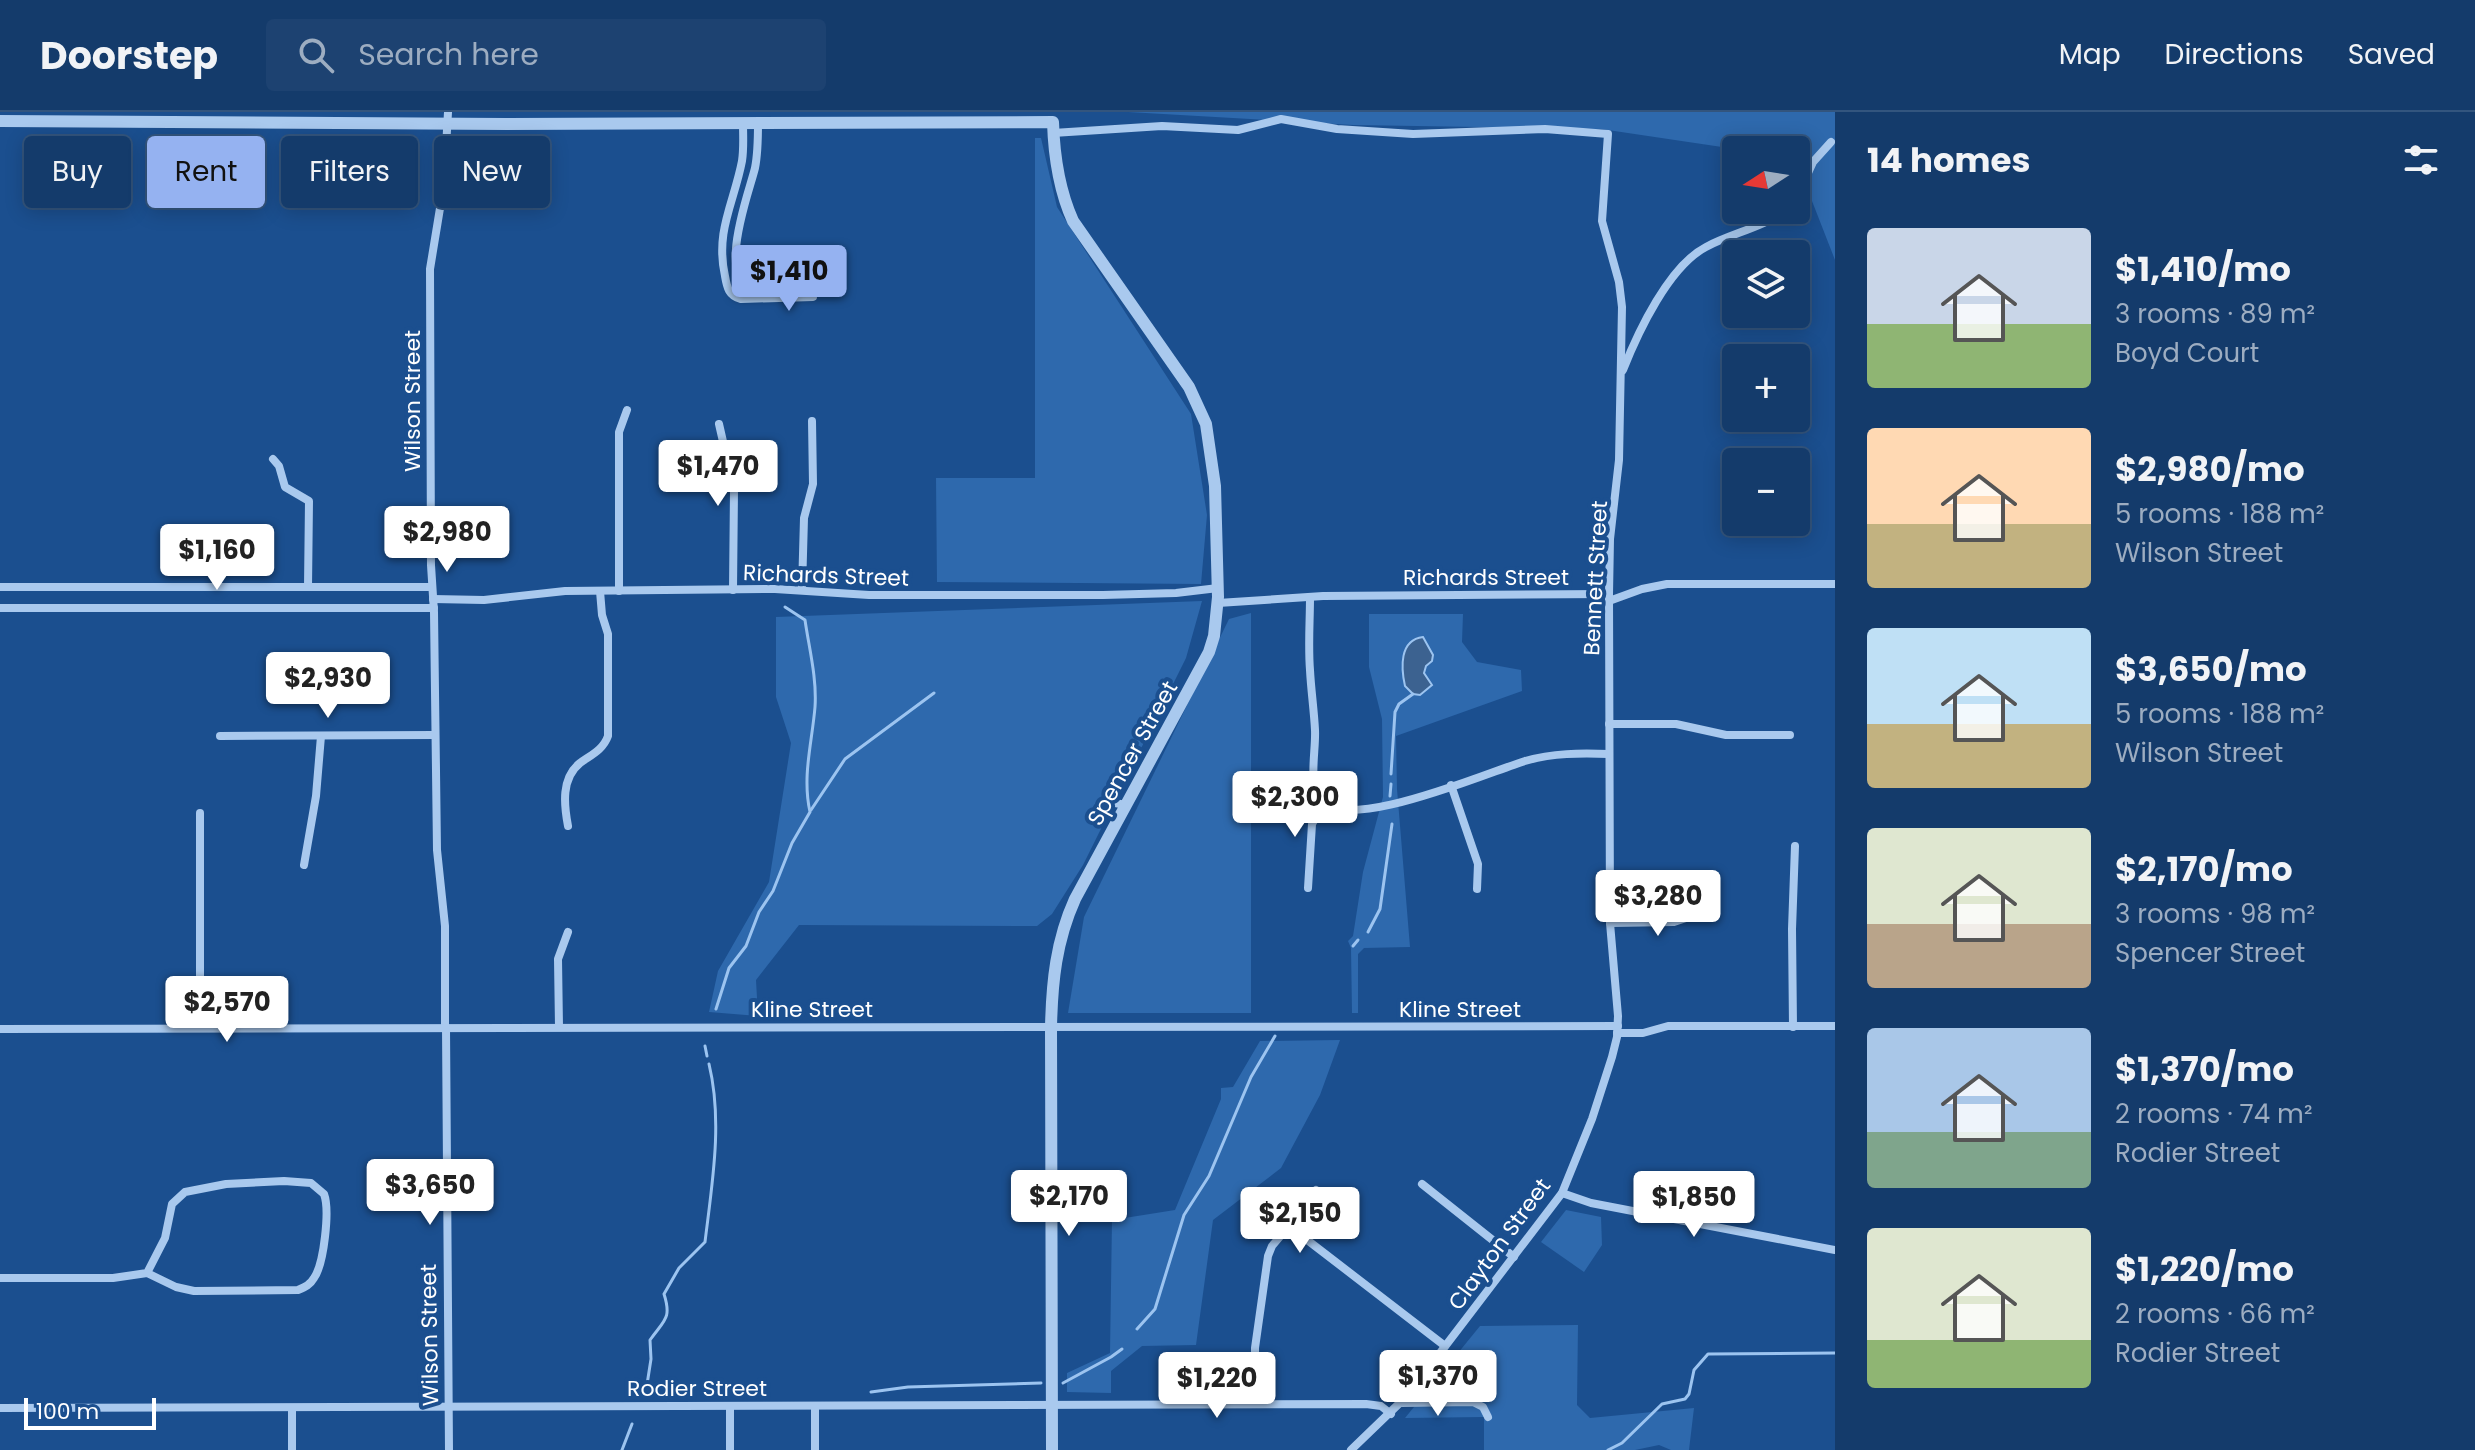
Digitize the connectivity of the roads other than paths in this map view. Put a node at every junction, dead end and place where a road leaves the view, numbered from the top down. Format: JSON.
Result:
{"nodes":[{"id":1,"x":447,"y":117,"type":"edge"},
{"id":2,"x":0,"y":121,"type":"edge"},
{"id":3,"x":1053,"y":122,"type":"edge"},
{"id":4,"x":743,"y":123,"type":"junction"},
{"id":5,"x":758,"y":123,"type":"junction"},
{"id":6,"x":1831,"y":142,"type":"dead end"},
{"id":7,"x":1810,"y":169,"type":"edge"},
{"id":8,"x":1761,"y":224,"type":"edge"},
{"id":9,"x":763,"y":297,"type":"junction"},
{"id":10,"x":813,"y":297,"type":"dead end"},
{"id":11,"x":1621,"y":374,"type":"junction"},
{"id":12,"x":627,"y":410,"type":"dead end"},
{"id":13,"x":812,"y":421,"type":"dead end"},
{"id":14,"x":719,"y":424,"type":"dead end"},
{"id":15,"x":273,"y":459,"type":"dead end"},
{"id":16,"x":1835,"y":584,"type":"edge"},
{"id":17,"x":0,"y":587,"type":"edge"},
{"id":18,"x":308,"y":587,"type":"junction"},
{"id":19,"x":432,"y":587,"type":"junction"},
{"id":20,"x":1218,"y":588,"type":"junction"},
{"id":21,"x":733,"y":590,"type":"junction"},
{"id":22,"x":802,"y":590,"type":"junction"},
{"id":23,"x":600,"y":591,"type":"junction"},
{"id":24,"x":619,"y":591,"type":"junction"},
{"id":25,"x":1310,"y":597,"type":"junction"},
{"id":26,"x":1609,"y":597,"type":"junction"},
{"id":27,"x":434,"y":603,"type":"junction"},
{"id":28,"x":1218,"y":603,"type":"junction"},
{"id":29,"x":0,"y":608,"type":"edge"},
{"id":30,"x":1609,"y":724,"type":"junction"},
{"id":31,"x":435,"y":735,"type":"junction"},
{"id":32,"x":1790,"y":735,"type":"dead end"},
{"id":33,"x":220,"y":736,"type":"dead end"},
{"id":34,"x":321,"y":736,"type":"junction"},
{"id":35,"x":1609,"y":754,"type":"junction"},
{"id":36,"x":1451,"y":785,"type":"junction"},
{"id":37,"x":1106,"y":801,"type":"dead end"},
{"id":38,"x":1324,"y":804,"type":"junction"},
{"id":39,"x":1125,"y":805,"type":"junction"},
{"id":40,"x":200,"y":813,"type":"dead end"},
{"id":41,"x":568,"y":826,"type":"dead end"},
{"id":42,"x":1795,"y":846,"type":"dead end"},
{"id":43,"x":304,"y":865,"type":"dead end"},
{"id":44,"x":1308,"y":888,"type":"dead end"},
{"id":45,"x":1477,"y":889,"type":"dead end"},
{"id":46,"x":1698,"y":914,"type":"dead end"},
{"id":47,"x":1610,"y":923,"type":"junction"},
{"id":48,"x":568,"y":932,"type":"dead end"},
{"id":49,"x":1835,"y":1026,"type":"edge"},
{"id":50,"x":445,"y":1027,"type":"junction"},
{"id":51,"x":559,"y":1027,"type":"junction"},
{"id":52,"x":1051,"y":1027,"type":"junction"},
{"id":53,"x":1793,"y":1027,"type":"junction"},
{"id":54,"x":2,"y":1028,"type":"edge"},
{"id":55,"x":200,"y":1028,"type":"junction"},
{"id":56,"x":1618,"y":1030,"type":"junction"},
{"id":57,"x":1422,"y":1184,"type":"dead end"},
{"id":58,"x":1316,"y":1190,"type":"dead end"},
{"id":59,"x":1562,"y":1193,"type":"junction"},
{"id":60,"x":1289,"y":1226,"type":"junction"},
{"id":61,"x":1835,"y":1250,"type":"edge"},
{"id":62,"x":1514,"y":1257,"type":"junction"},
{"id":63,"x":147,"y":1273,"type":"junction"},
{"id":64,"x":0,"y":1278,"type":"edge"},
{"id":65,"x":1445,"y":1346,"type":"junction"},
{"id":66,"x":1401,"y":1403,"type":"junction"},
{"id":67,"x":1255,"y":1404,"type":"junction"},
{"id":68,"x":1052,"y":1405,"type":"junction"},
{"id":69,"x":448,"y":1406,"type":"junction"},
{"id":70,"x":815,"y":1406,"type":"junction"},
{"id":71,"x":730,"y":1407,"type":"junction"},
{"id":72,"x":0,"y":1408,"type":"edge"},
{"id":73,"x":292,"y":1408,"type":"junction"},
{"id":74,"x":1391,"y":1414,"type":"junction"},
{"id":75,"x":1488,"y":1417,"type":"dead end"},
{"id":76,"x":292,"y":1450,"type":"edge"},
{"id":77,"x":449,"y":1450,"type":"edge"},
{"id":78,"x":730,"y":1450,"type":"edge"},
{"id":79,"x":815,"y":1450,"type":"edge"},
{"id":80,"x":1052,"y":1450,"type":"edge"},
{"id":81,"x":1351,"y":1450,"type":"edge"}],
"edges":[{"from":1,"to":2,"type":"street"},
{"from":1,"to":4,"type":"street"},
{"from":1,"to":19,"type":"street","name":"Wilson Street"},
{"from":3,"to":5,"type":"street"},
{"from":3,"to":11,"type":"street","name":"Bennett Street"},
{"from":3,"to":20,"type":"street","name":"Spencer Street"},
{"from":4,"to":5,"type":"street"},
{"from":4,"to":9,"type":"street"},
{"from":5,"to":9,"type":"street"},
{"from":6,"to":7,"type":"street"},
{"from":8,"to":11,"type":"street"},
{"from":9,"to":10,"type":"street"},
{"from":11,"to":26,"type":"street","name":"Bennett Street"},
{"from":12,"to":24,"type":"street"},
{"from":13,"to":22,"type":"street"},
{"from":14,"to":21,"type":"street"},
{"from":15,"to":18,"type":"street"},
{"from":16,"to":26,"type":"street","name":"Richards Street"},
{"from":17,"to":18,"type":"street"},
{"from":18,"to":19,"type":"street"},
{"from":19,"to":27,"type":"street","name":"Wilson Street"},
{"from":20,"to":22,"type":"street","name":"Richards Street"},
{"from":20,"to":28,"type":"street","name":"Spencer Street"},
{"from":21,"to":22,"type":"street","name":"Richards Street"},
{"from":21,"to":24,"type":"street","name":"Richards Street"},
{"from":23,"to":24,"type":"street","name":"Richards Street"},
{"from":23,"to":27,"type":"street","name":"Richards Street"},
{"from":23,"to":41,"type":"street"},
{"from":25,"to":26,"type":"street","name":"Richards Street"},
{"from":25,"to":28,"type":"street","name":"Richards Street"},
{"from":25,"to":38,"type":"street"},
{"from":26,"to":30,"type":"street","name":"Bennett Street"},
{"from":27,"to":29,"type":"street","name":"Richards Street"},
{"from":27,"to":31,"type":"street","name":"Wilson Street"},
{"from":28,"to":39,"type":"street","name":"Spencer Street"},
{"from":30,"to":32,"type":"street"},
{"from":30,"to":35,"type":"street","name":"Bennett Street"},
{"from":31,"to":34,"type":"street"},
{"from":31,"to":50,"type":"street","name":"Wilson Street"},
{"from":33,"to":34,"type":"street"},
{"from":34,"to":43,"type":"street"},
{"from":35,"to":36,"type":"street"},
{"from":35,"to":47,"type":"street","name":"Bennett Street"},
{"from":36,"to":38,"type":"street"},
{"from":36,"to":45,"type":"street"},
{"from":37,"to":39,"type":"street"},
{"from":38,"to":44,"type":"street"},
{"from":39,"to":52,"type":"street","name":"Spencer Street"},
{"from":40,"to":55,"type":"street"},
{"from":42,"to":53,"type":"street"},
{"from":46,"to":47,"type":"street"},
{"from":47,"to":56,"type":"street","name":"Bennett Street"},
{"from":48,"to":51,"type":"street"},
{"from":49,"to":53,"type":"street","name":"Kline Street"},
{"from":50,"to":51,"type":"street","name":"Kline Street"},
{"from":50,"to":55,"type":"street","name":"Kline Street"},
{"from":50,"to":69,"type":"street","name":"Wilson Street"},
{"from":51,"to":52,"type":"street","name":"Kline Street"},
{"from":52,"to":56,"type":"street","name":"Kline Street"},
{"from":52,"to":68,"type":"street","name":"Spencer Street"},
{"from":53,"to":56,"type":"street","name":"Kline Street"},
{"from":54,"to":55,"type":"street","name":"Kline Street"},
{"from":56,"to":59,"type":"street","name":"Clayton Street"},
{"from":57,"to":62,"type":"street"},
{"from":58,"to":60,"type":"street"},
{"from":59,"to":61,"type":"street"},
{"from":59,"to":62,"type":"street","name":"Clayton Street"},
{"from":60,"to":65,"type":"street"},
{"from":60,"to":67,"type":"street"},
{"from":62,"to":65,"type":"street","name":"Clayton Street"},
{"from":63,"to":63,"type":"street"},
{"from":63,"to":64,"type":"street"},
{"from":65,"to":66,"type":"street","name":"Clayton Street"},
{"from":66,"to":74,"type":"street","name":"Clayton Street"},
{"from":66,"to":75,"type":"street"},
{"from":67,"to":68,"type":"street","name":"Rodier Street"},
{"from":67,"to":74,"type":"street","name":"Rodier Street"},
{"from":68,"to":70,"type":"street","name":"Rodier Street"},
{"from":68,"to":80,"type":"street","name":"Spencer Street"},
{"from":69,"to":71,"type":"street","name":"Rodier Street"},
{"from":69,"to":73,"type":"street","name":"Rodier Street"},
{"from":69,"to":77,"type":"street","name":"Wilson Street"},
{"from":70,"to":71,"type":"street","name":"Rodier Street"},
{"from":70,"to":79,"type":"street"},
{"from":71,"to":78,"type":"street"},
{"from":72,"to":73,"type":"street","name":"Rodier Street"},
{"from":73,"to":76,"type":"street"},
{"from":74,"to":81,"type":"street","name":"Clayton Street"}]}
